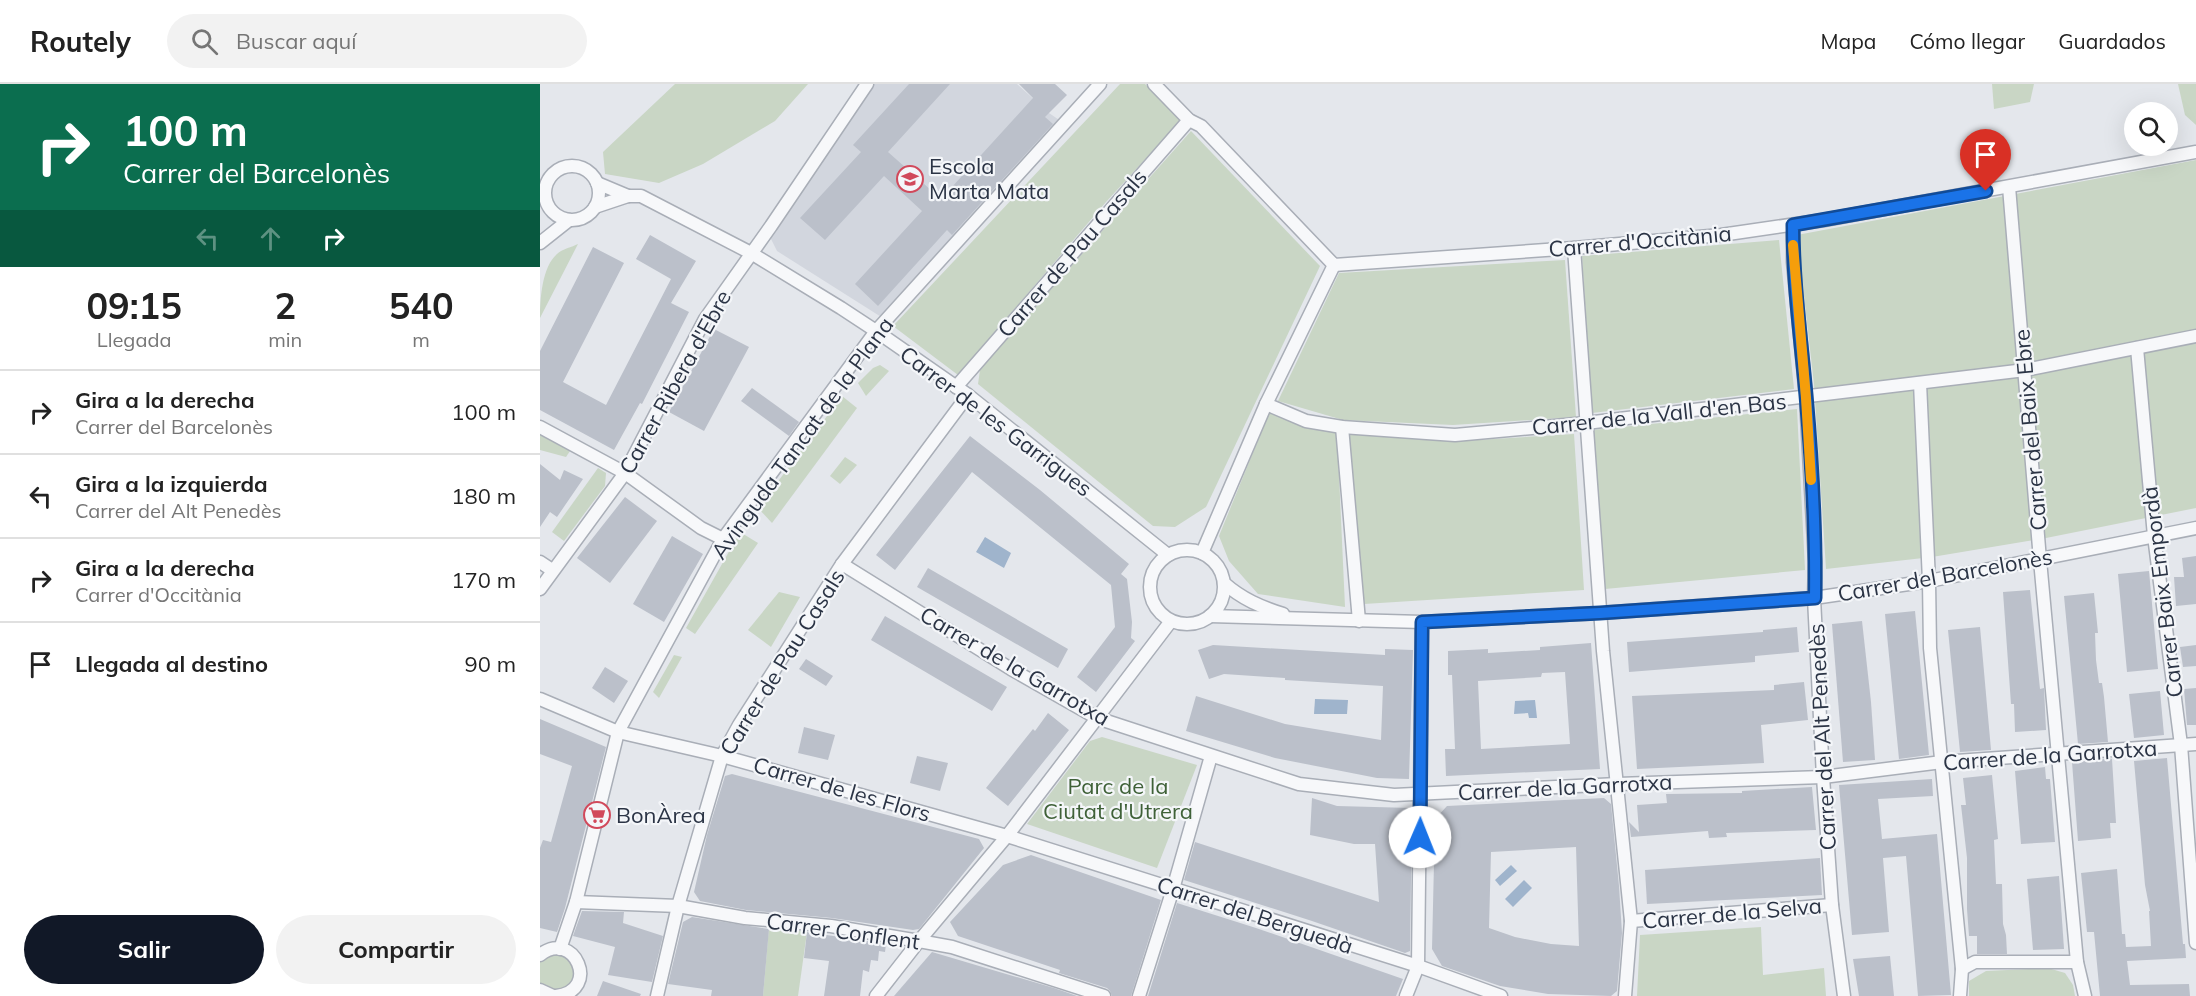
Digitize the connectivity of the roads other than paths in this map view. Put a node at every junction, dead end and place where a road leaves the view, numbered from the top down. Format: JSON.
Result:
{"nodes":[{"id":1,"x":867,"y":84,"type":"edge"},
{"id":2,"x":1100,"y":84,"type":"edge"},
{"id":3,"x":1154,"y":84,"type":"edge"},
{"id":4,"x":1189,"y":120,"type":"junction"},
{"id":5,"x":2196,"y":152,"type":"edge"},
{"id":6,"x":545,"y":175,"type":"edge"},
{"id":7,"x":597,"y":183,"type":"junction"},
{"id":8,"x":2009,"y":187,"type":"junction"},
{"id":9,"x":628,"y":196,"type":"junction"},
{"id":10,"x":545,"y":198,"type":"junction"},
{"id":11,"x":595,"y":207,"type":"junction"},
{"id":12,"x":540,"y":215,"type":"edge"},
{"id":13,"x":569,"y":220,"type":"junction"},
{"id":14,"x":1793,"y":225,"type":"junction"},
{"id":15,"x":540,"y":243,"type":"edge"},
{"id":16,"x":1574,"y":248,"type":"junction"},
{"id":17,"x":751,"y":253,"type":"junction"},
{"id":18,"x":1334,"y":265,"type":"junction"},
{"id":19,"x":876,"y":332,"type":"junction"},
{"id":20,"x":2196,"y":336,"type":"edge"},
{"id":21,"x":2137,"y":348,"type":"junction"},
{"id":22,"x":2025,"y":370,"type":"junction"},
{"id":23,"x":1920,"y":383,"type":"junction"},
{"id":24,"x":956,"y":387,"type":"junction"},
{"id":25,"x":968,"y":395,"type":"junction"},
{"id":26,"x":1806,"y":398,"type":"junction"},
{"id":27,"x":1266,"y":404,"type":"junction"},
{"id":28,"x":1586,"y":423,"type":"junction"},
{"id":29,"x":540,"y":427,"type":"edge"},
{"id":30,"x":1342,"y":427,"type":"junction"},
{"id":31,"x":625,"y":473,"type":"junction"},
{"id":32,"x":2196,"y":528,"type":"edge"},
{"id":33,"x":2154,"y":536,"type":"junction"},
{"id":34,"x":723,"y":539,"type":"junction"},
{"id":35,"x":1202,"y":553,"type":"junction"},
{"id":36,"x":1168,"y":555,"type":"junction"},
{"id":37,"x":2040,"y":560,"type":"junction"},
{"id":38,"x":540,"y":562,"type":"edge"},
{"id":39,"x":842,"y":564,"type":"junction"},
{"id":40,"x":552,"y":570,"type":"junction"},
{"id":41,"x":1929,"y":581,"type":"junction"},
{"id":42,"x":1224,"y":583,"type":"junction"},
{"id":43,"x":540,"y":589,"type":"edge"},
{"id":44,"x":1815,"y":598,"type":"junction"},
{"id":45,"x":1600,"y":613,"type":"junction"},
{"id":46,"x":1210,"y":616,"type":"junction"},
{"id":47,"x":1296,"y":619,"type":"junction"},
{"id":48,"x":1171,"y":621,"type":"junction"},
{"id":49,"x":1359,"y":621,"type":"junction"},
{"id":50,"x":1422,"y":622,"type":"junction"},
{"id":51,"x":540,"y":699,"type":"edge"},
{"id":52,"x":1097,"y":718,"type":"junction"},
{"id":53,"x":618,"y":732,"type":"junction"},
{"id":54,"x":2196,"y":744,"type":"edge"},
{"id":55,"x":2181,"y":745,"type":"junction"},
{"id":56,"x":2059,"y":753,"type":"junction"},
{"id":57,"x":722,"y":756,"type":"junction"},
{"id":58,"x":1211,"y":756,"type":"junction"},
{"id":59,"x":1942,"y":762,"type":"junction"},
{"id":60,"x":1823,"y":777,"type":"junction"},
{"id":61,"x":1618,"y":784,"type":"junction"},
{"id":62,"x":1421,"y":795,"type":"junction"},
{"id":63,"x":1007,"y":836,"type":"junction"},
{"id":64,"x":1173,"y":889,"type":"junction"},
{"id":65,"x":576,"y":902,"type":"junction"},
{"id":66,"x":1832,"y":905,"type":"junction"},
{"id":67,"x":678,"y":906,"type":"junction"},
{"id":68,"x":1631,"y":921,"type":"junction"},
{"id":69,"x":919,"y":941,"type":"junction"},
{"id":70,"x":2196,"y":943,"type":"edge"},
{"id":71,"x":560,"y":949,"type":"junction"},
{"id":72,"x":540,"y":955,"type":"edge"},
{"id":73,"x":2077,"y":962,"type":"junction"},
{"id":74,"x":1418,"y":966,"type":"junction"},
{"id":75,"x":1962,"y":969,"type":"junction"},
{"id":76,"x":576,"y":993,"type":"edge"},
{"id":77,"x":547,"y":994,"type":"edge"},
{"id":78,"x":657,"y":996,"type":"edge"},
{"id":79,"x":876,"y":996,"type":"edge"},
{"id":80,"x":1104,"y":996,"type":"edge"},
{"id":81,"x":1139,"y":996,"type":"edge"},
{"id":82,"x":1406,"y":996,"type":"edge"},
{"id":83,"x":1501,"y":996,"type":"edge"},
{"id":84,"x":1625,"y":996,"type":"edge"},
{"id":85,"x":1844,"y":996,"type":"edge"},
{"id":86,"x":1960,"y":996,"type":"edge"},
{"id":87,"x":2085,"y":996,"type":"edge"}],
"edges":[{"from":1,"to":17,"type":"street","name":"Carrer Ribera d'Ebre"},
{"from":2,"to":19,"type":"street","name":"Avinguda Tancat de la Plana"},
{"from":3,"to":4,"type":"street"},
{"from":4,"to":18,"type":"street"},
{"from":4,"to":24,"type":"street","name":"Carrer de Pau Casals"},
{"from":5,"to":8,"type":"street","name":"Carrer d'Occitània"},
{"from":6,"to":7,"type":"street"},
{"from":6,"to":10,"type":"street"},
{"from":7,"to":9,"type":"street","name":"Carrer de les Garrigues"},
{"from":7,"to":11,"type":"street"},
{"from":8,"to":14,"type":"street","name":"Carrer d'Occitània"},
{"from":8,"to":22,"type":"street","name":"Carrer del Baix Ebre"},
{"from":9,"to":11,"type":"street"},
{"from":9,"to":17,"type":"street","name":"Carrer de les Garrigues"},
{"from":10,"to":12,"type":"street"},
{"from":10,"to":13,"type":"street"},
{"from":11,"to":13,"type":"street"},
{"from":13,"to":15,"type":"street"},
{"from":14,"to":16,"type":"street","name":"Carrer d'Occitània"},
{"from":14,"to":26,"type":"street","name":"Carrer del Alt Penedès"},
{"from":16,"to":18,"type":"street","name":"Carrer d'Occitània"},
{"from":16,"to":28,"type":"street"},
{"from":17,"to":19,"type":"street","name":"Carrer de les Garrigues"},
{"from":17,"to":31,"type":"street","name":"Carrer Ribera d'Ebre"},
{"from":18,"to":27,"type":"street"},
{"from":19,"to":24,"type":"street","name":"Carrer de les Garrigues"},
{"from":19,"to":34,"type":"street","name":"Avinguda Tancat de la Plana"},
{"from":20,"to":21,"type":"street","name":"Carrer de la Vall d'en Bas"},
{"from":21,"to":22,"type":"street","name":"Carrer de la Vall d'en Bas"},
{"from":21,"to":33,"type":"street","name":"Carrer Baix Empordà"},
{"from":22,"to":23,"type":"street","name":"Carrer de la Vall d'en Bas"},
{"from":22,"to":37,"type":"street","name":"Carrer del Baix Ebre"},
{"from":23,"to":26,"type":"street","name":"Carrer de la Vall d'en Bas"},
{"from":23,"to":41,"type":"street"},
{"from":24,"to":25,"type":"street","name":"Carrer de les Garrigues"},
{"from":25,"to":36,"type":"street","name":"Carrer de les Garrigues"},
{"from":25,"to":39,"type":"street","name":"Carrer de Pau Casals"},
{"from":26,"to":28,"type":"street","name":"Carrer de la Vall d'en Bas"},
{"from":26,"to":44,"type":"street","name":"Carrer del Alt Penedès"},
{"from":27,"to":30,"type":"street","name":"Carrer de la Vall d'en Bas"},
{"from":27,"to":35,"type":"street"},
{"from":28,"to":30,"type":"street","name":"Carrer de la Vall d'en Bas"},
{"from":28,"to":45,"type":"street"},
{"from":29,"to":31,"type":"street"},
{"from":30,"to":49,"type":"street"},
{"from":31,"to":34,"type":"street"},
{"from":31,"to":40,"type":"street","name":"Carrer Ribera d'Ebre"},
{"from":32,"to":33,"type":"street","name":"Carrer del Barcelonès"},
{"from":33,"to":37,"type":"street","name":"Carrer del Barcelonès"},
{"from":33,"to":55,"type":"street","name":"Carrer Baix Empordà"},
{"from":34,"to":53,"type":"street","name":"Avinguda Tancat de la Plana"},
{"from":35,"to":36,"type":"street"},
{"from":35,"to":42,"type":"street"},
{"from":36,"to":48,"type":"street"},
{"from":37,"to":41,"type":"street","name":"Carrer del Barcelonès"},
{"from":37,"to":56,"type":"street","name":"Carrer del Baix Ebre"},
{"from":38,"to":40,"type":"street"},
{"from":39,"to":52,"type":"street","name":"Carrer de la Garrotxa"},
{"from":39,"to":57,"type":"street","name":"Carrer de Pau Casals"},
{"from":40,"to":43,"type":"street","name":"Carrer Ribera d'Ebre"},
{"from":41,"to":44,"type":"street","name":"Carrer del Barcelonès"},
{"from":41,"to":59,"type":"street"},
{"from":42,"to":46,"type":"street"},
{"from":42,"to":47,"type":"street","name":"Carrer del Barcelonès"},
{"from":44,"to":45,"type":"street","name":"Carrer del Barcelonès"},
{"from":44,"to":60,"type":"street","name":"Carrer del Alt Penedès"},
{"from":45,"to":50,"type":"street","name":"Carrer del Barcelonès"},
{"from":45,"to":61,"type":"street"},
{"from":46,"to":47,"type":"street","name":"Carrer del Barcelonès"},
{"from":46,"to":48,"type":"street"},
{"from":47,"to":49,"type":"street","name":"Carrer del Barcelonès"},
{"from":48,"to":52,"type":"street"},
{"from":49,"to":50,"type":"street","name":"Carrer del Barcelonès"},
{"from":50,"to":62,"type":"street"},
{"from":51,"to":53,"type":"street","name":"Carrer de les Flors"},
{"from":52,"to":58,"type":"street","name":"Carrer de la Garrotxa"},
{"from":52,"to":63,"type":"street"},
{"from":53,"to":57,"type":"street","name":"Carrer de les Flors"},
{"from":53,"to":65,"type":"street","name":"Avinguda Tancat de la Plana"},
{"from":54,"to":55,"type":"street","name":"Carrer de la Garrotxa"},
{"from":55,"to":56,"type":"street","name":"Carrer de la Garrotxa"},
{"from":55,"to":70,"type":"street","name":"Carrer Baix Empordà"},
{"from":56,"to":59,"type":"street","name":"Carrer de la Garrotxa"},
{"from":56,"to":73,"type":"street","name":"Carrer del Baix Ebre"},
{"from":57,"to":63,"type":"street","name":"Carrer de les Flors"},
{"from":57,"to":67,"type":"street","name":"Carrer de Pau Casals"},
{"from":58,"to":62,"type":"street","name":"Carrer de la Garrotxa"},
{"from":58,"to":64,"type":"street"},
{"from":59,"to":60,"type":"street","name":"Carrer de la Garrotxa"},
{"from":59,"to":75,"type":"street"},
{"from":60,"to":61,"type":"street","name":"Carrer de la Garrotxa"},
{"from":60,"to":66,"type":"street","name":"Carrer del Alt Penedès"},
{"from":61,"to":62,"type":"street","name":"Carrer de la Garrotxa"},
{"from":61,"to":68,"type":"street"},
{"from":62,"to":74,"type":"street"},
{"from":63,"to":64,"type":"street","name":"Carrer del Berguedà"},
{"from":63,"to":69,"type":"street"},
{"from":64,"to":74,"type":"street","name":"Carrer del Berguedà"},
{"from":64,"to":81,"type":"street"},
{"from":65,"to":67,"type":"street","name":"Carrer Conflent"},
{"from":65,"to":71,"type":"street","name":"Avinguda Tancat de la Plana"},
{"from":66,"to":68,"type":"street","name":"Carrer de la Selva"},
{"from":66,"to":85,"type":"street","name":"Carrer del Alt Penedès"},
{"from":67,"to":69,"type":"street","name":"Carrer Conflent"},
{"from":67,"to":78,"type":"street","name":"Carrer de Pau Casals"},
{"from":68,"to":84,"type":"street"},
{"from":69,"to":79,"type":"street"},
{"from":69,"to":80,"type":"street","name":"Carrer Conflent"},
{"from":71,"to":72,"type":"street"},
{"from":71,"to":76,"type":"street"},
{"from":73,"to":75,"type":"street"},
{"from":73,"to":87,"type":"street","name":"Carrer del Baix Ebre"},
{"from":74,"to":82,"type":"street"},
{"from":74,"to":83,"type":"street","name":"Carrer del Berguedà"},
{"from":75,"to":86,"type":"street"},
{"from":76,"to":77,"type":"street"}]}
